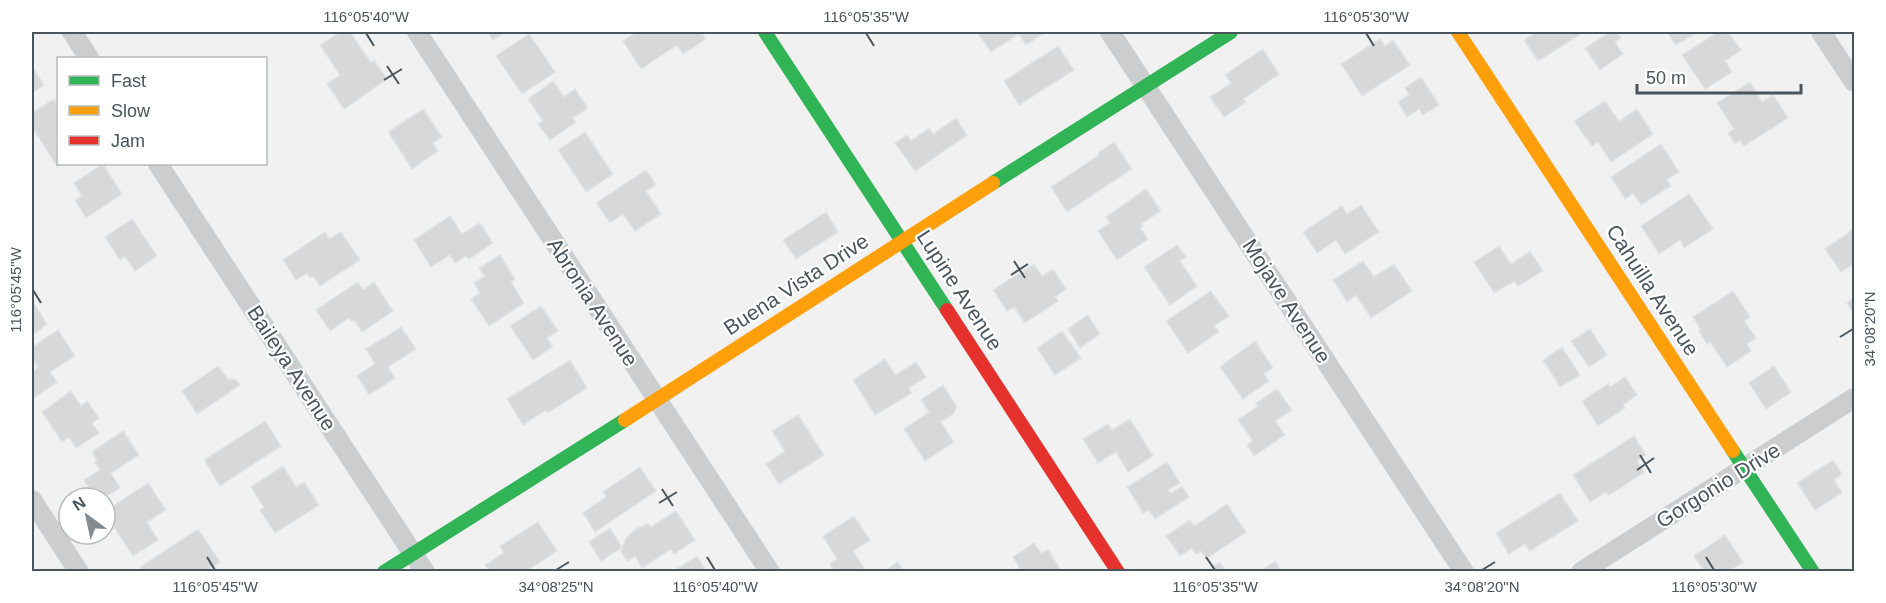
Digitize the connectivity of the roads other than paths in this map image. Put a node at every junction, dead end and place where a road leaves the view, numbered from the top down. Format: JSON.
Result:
{"nodes":[{"id":1,"x":72,"y":32,"type":"edge"},
{"id":2,"x":417,"y":32,"type":"edge"},
{"id":3,"x":765,"y":32,"type":"edge"},
{"id":4,"x":1110,"y":32,"type":"edge"},
{"id":5,"x":1231,"y":32,"type":"edge"},
{"id":6,"x":1458,"y":32,"type":"edge"},
{"id":7,"x":1821,"y":32,"type":"edge"},
{"id":8,"x":88,"y":57,"type":"edge"},
{"id":9,"x":1854,"y":82,"type":"edge"},
{"id":10,"x":1147,"y":87,"type":"junction"},
{"id":11,"x":159,"y":165,"type":"edge"},
{"id":12,"x":902,"y":240,"type":"junction"},
{"id":13,"x":1854,"y":398,"type":"edge"},
{"id":14,"x":657,"y":400,"type":"junction"},
{"id":15,"x":1745,"y":468,"type":"junction"},
{"id":16,"x":32,"y":500,"type":"edge"},
{"id":17,"x":413,"y":553,"type":"junction"},
{"id":18,"x":79,"y":572,"type":"edge"},
{"id":19,"x":384,"y":572,"type":"edge"},
{"id":20,"x":425,"y":572,"type":"edge"},
{"id":21,"x":770,"y":572,"type":"edge"},
{"id":22,"x":1118,"y":572,"type":"edge"},
{"id":23,"x":1464,"y":572,"type":"edge"},
{"id":24,"x":1581,"y":572,"type":"edge"},
{"id":25,"x":1813,"y":572,"type":"edge"}],
"edges":[{"from":1,"to":8,"type":"street"},
{"from":2,"to":14,"type":"street","name":"Abronia Avenue"},
{"from":3,"to":12,"type":"street","name":"Lupine Avenue"},
{"from":4,"to":10,"type":"street","name":"Mojave Avenue"},
{"from":5,"to":10,"type":"street","name":"Buena Vista Drive"},
{"from":6,"to":15,"type":"street","name":"Cahuilla Avenue"},
{"from":7,"to":9,"type":"street"},
{"from":10,"to":12,"type":"street","name":"Buena Vista Drive"},
{"from":10,"to":23,"type":"street","name":"Mojave Avenue"},
{"from":11,"to":17,"type":"street","name":"Baileya Avenue"},
{"from":12,"to":14,"type":"street","name":"Buena Vista Drive"},
{"from":12,"to":22,"type":"street","name":"Lupine Avenue"},
{"from":13,"to":15,"type":"street","name":"Gorgonio Drive"},
{"from":14,"to":17,"type":"street","name":"Buena Vista Drive"},
{"from":14,"to":21,"type":"street","name":"Abronia Avenue"},
{"from":15,"to":24,"type":"street","name":"Gorgonio Drive"},
{"from":15,"to":25,"type":"street","name":"Cahuilla Avenue"},
{"from":16,"to":18,"type":"street"},
{"from":17,"to":19,"type":"street","name":"Buena Vista Drive"},
{"from":17,"to":20,"type":"street","name":"Baileya Avenue"}]}
